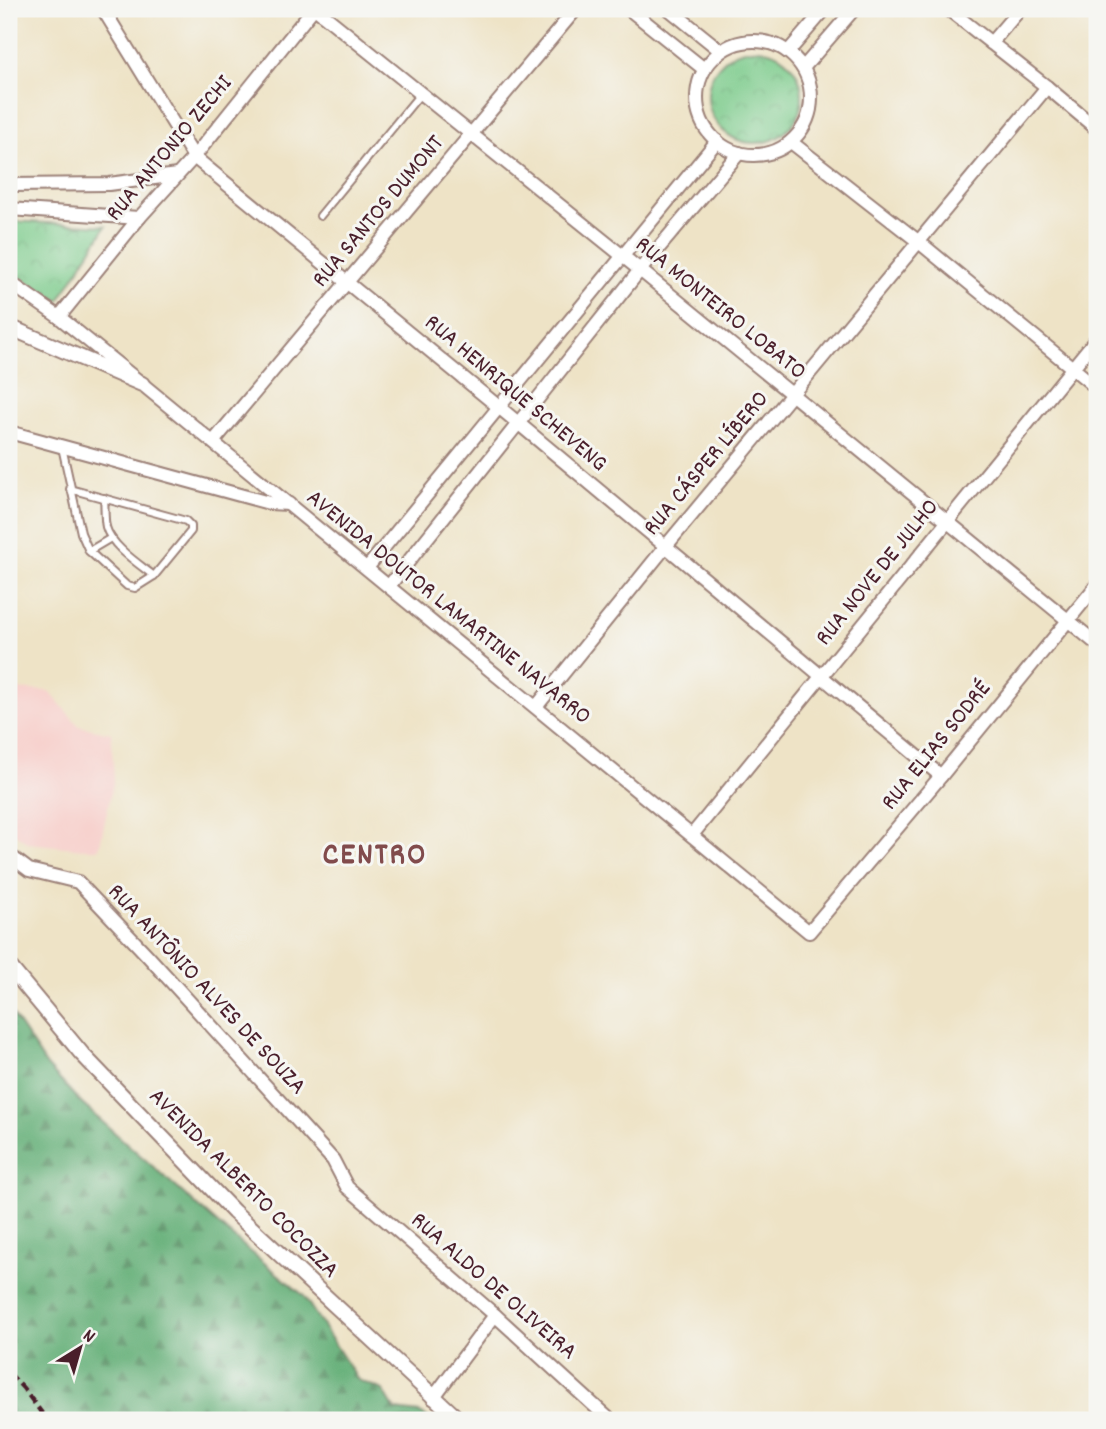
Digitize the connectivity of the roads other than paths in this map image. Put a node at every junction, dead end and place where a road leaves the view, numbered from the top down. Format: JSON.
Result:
{"nodes":[{"id":1,"x":103,"y":9,"type":"edge"},
{"id":2,"x":314,"y":9,"type":"edge"},
{"id":3,"x":576,"y":9,"type":"edge"},
{"id":4,"x":629,"y":9,"type":"edge"},
{"id":5,"x":669,"y":9,"type":"edge"},
{"id":6,"x":825,"y":9,"type":"edge"},
{"id":7,"x":854,"y":9,"type":"edge"},
{"id":8,"x":948,"y":9,"type":"edge"},
{"id":9,"x":1020,"y":9,"type":"edge"},
{"id":10,"x":991,"y":43,"type":"junction"},
{"id":11,"x":721,"y":51,"type":"junction"},
{"id":12,"x":788,"y":52,"type":"junction"},
{"id":13,"x":803,"y":68,"type":"junction"},
{"id":14,"x":704,"y":69,"type":"junction"},
{"id":15,"x":1047,"y":87,"type":"junction"},
{"id":16,"x":421,"y":93,"type":"junction"},
{"id":17,"x":1097,"y":129,"type":"edge"},
{"id":18,"x":472,"y":134,"type":"junction"},
{"id":19,"x":717,"y":141,"type":"junction"},
{"id":20,"x":791,"y":142,"type":"junction"},
{"id":21,"x":738,"y":153,"type":"junction"},
{"id":22,"x":194,"y":157,"type":"junction"},
{"id":23,"x":177,"y":175,"type":"junction"},
{"id":24,"x":9,"y":185,"type":"edge"},
{"id":25,"x":9,"y":209,"type":"edge"},
{"id":26,"x":320,"y":216,"type":"dead end"},
{"id":27,"x":139,"y":218,"type":"junction"},
{"id":28,"x":919,"y":242,"type":"junction"},
{"id":29,"x":623,"y":257,"type":"junction"},
{"id":30,"x":640,"y":270,"type":"junction"},
{"id":31,"x":9,"y":282,"type":"edge"},
{"id":32,"x":347,"y":283,"type":"junction"},
{"id":33,"x":59,"y":317,"type":"junction"},
{"id":34,"x":9,"y":327,"type":"edge"},
{"id":35,"x":1097,"y":338,"type":"edge"},
{"id":36,"x":1072,"y":368,"type":"junction"},
{"id":37,"x":142,"y":384,"type":"junction"},
{"id":38,"x":1097,"y":387,"type":"edge"},
{"id":39,"x":792,"y":395,"type":"junction"},
{"id":40,"x":499,"y":408,"type":"junction"},
{"id":41,"x":518,"y":423,"type":"junction"},
{"id":42,"x":9,"y":432,"type":"edge"},
{"id":43,"x":213,"y":442,"type":"junction"},
{"id":44,"x":62,"y":447,"type":"junction"},
{"id":45,"x":70,"y":489,"type":"junction"},
{"id":46,"x":104,"y":498,"type":"junction"},
{"id":47,"x":289,"y":504,"type":"junction"},
{"id":48,"x":948,"y":521,"type":"junction"},
{"id":49,"x":111,"y":538,"type":"junction"},
{"id":50,"x":666,"y":547,"type":"junction"},
{"id":51,"x":89,"y":551,"type":"junction"},
{"id":52,"x":367,"y":568,"type":"junction"},
{"id":53,"x":154,"y":576,"type":"junction"},
{"id":54,"x":1097,"y":585,"type":"edge"},
{"id":55,"x":389,"y":586,"type":"junction"},
{"id":56,"x":1068,"y":620,"type":"junction"},
{"id":57,"x":1097,"y":644,"type":"edge"},
{"id":58,"x":821,"y":676,"type":"junction"},
{"id":59,"x":536,"y":707,"type":"junction"},
{"id":60,"x":940,"y":776,"type":"junction"},
{"id":61,"x":692,"y":835,"type":"junction"},
{"id":62,"x":9,"y":855,"type":"edge"},
{"id":63,"x":809,"y":932,"type":"joint"},
{"id":64,"x":9,"y":966,"type":"edge"},
{"id":65,"x":347,"y":1188,"type":"joint"},
{"id":66,"x":495,"y":1315,"type":"junction"},
{"id":67,"x":433,"y":1398,"type":"junction"},
{"id":68,"x":460,"y":1420,"type":"edge"},
{"id":69,"x":610,"y":1420,"type":"edge"}],
"edges":[{"from":1,"to":22,"type":"street","name":"RUA HENRIQUE SCHEVENG"},
{"from":2,"to":16,"type":"street","name":"RUA MONTEIRO LOBATO"},
{"from":2,"to":22,"type":"street","name":"RUA ANTONIO ZECHI"},
{"from":3,"to":18,"type":"street","name":"RUA SANTOS DUMONT"},
{"from":4,"to":14,"type":"street"},
{"from":5,"to":11,"type":"street"},
{"from":6,"to":12,"type":"street"},
{"from":7,"to":13,"type":"street"},
{"from":8,"to":10,"type":"street"},
{"from":9,"to":10,"type":"street"},
{"from":10,"to":15,"type":"street"},
{"from":11,"to":12,"type":"street"},
{"from":11,"to":14,"type":"street"},
{"from":12,"to":13,"type":"street"},
{"from":13,"to":20,"type":"street"},
{"from":14,"to":19,"type":"street"},
{"from":15,"to":17,"type":"street"},
{"from":15,"to":28,"type":"street","name":"RUA CÁSPER LÍBERO"},
{"from":16,"to":18,"type":"street","name":"RUA MONTEIRO LOBATO"},
{"from":16,"to":26,"type":"lane"},
{"from":18,"to":29,"type":"street","name":"RUA MONTEIRO LOBATO"},
{"from":18,"to":32,"type":"street","name":"RUA SANTOS DUMONT"},
{"from":19,"to":21,"type":"street"},
{"from":19,"to":29,"type":"street"},
{"from":20,"to":21,"type":"street"},
{"from":20,"to":28,"type":"street"},
{"from":21,"to":30,"type":"street"},
{"from":22,"to":23,"type":"street","name":"RUA ANTONIO ZECHI"},
{"from":22,"to":32,"type":"street","name":"RUA HENRIQUE SCHEVENG"},
{"from":23,"to":24,"type":"street"},
{"from":23,"to":27,"type":"street","name":"RUA ANTONIO ZECHI"},
{"from":25,"to":27,"type":"street"},
{"from":27,"to":33,"type":"street","name":"RUA ANTONIO ZECHI"},
{"from":28,"to":36,"type":"street"},
{"from":28,"to":39,"type":"street","name":"RUA CÁSPER LÍBERO"},
{"from":29,"to":30,"type":"street","name":"RUA MONTEIRO LOBATO"},
{"from":29,"to":40,"type":"street"},
{"from":30,"to":39,"type":"street","name":"RUA MONTEIRO LOBATO"},
{"from":30,"to":41,"type":"street"},
{"from":31,"to":33,"type":"street","name":"AVENIDA DOUTOR LAMARTINE NAVARRO"},
{"from":32,"to":40,"type":"street","name":"RUA HENRIQUE SCHEVENG"},
{"from":32,"to":43,"type":"street","name":"RUA SANTOS DUMONT"},
{"from":33,"to":37,"type":"street","name":"AVENIDA DOUTOR LAMARTINE NAVARRO"},
{"from":34,"to":37,"type":"street"},
{"from":35,"to":36,"type":"street","name":"RUA NOVE DE JULHO"},
{"from":36,"to":38,"type":"street"},
{"from":36,"to":48,"type":"street","name":"RUA NOVE DE JULHO"},
{"from":37,"to":43,"type":"street","name":"AVENIDA DOUTOR LAMARTINE NAVARRO"},
{"from":39,"to":48,"type":"street","name":"RUA MONTEIRO LOBATO"},
{"from":39,"to":50,"type":"street","name":"RUA CÁSPER LÍBERO"},
{"from":40,"to":41,"type":"street","name":"RUA HENRIQUE SCHEVENG"},
{"from":40,"to":52,"type":"street"},
{"from":41,"to":50,"type":"street","name":"RUA HENRIQUE SCHEVENG"},
{"from":41,"to":55,"type":"street"},
{"from":42,"to":44,"type":"street"},
{"from":43,"to":47,"type":"street","name":"AVENIDA DOUTOR LAMARTINE NAVARRO"},
{"from":44,"to":45,"type":"lane"},
{"from":44,"to":47,"type":"street"},
{"from":45,"to":46,"type":"lane"},
{"from":45,"to":51,"type":"lane"},
{"from":46,"to":49,"type":"lane"},
{"from":46,"to":53,"type":"lane"},
{"from":47,"to":52,"type":"street","name":"AVENIDA DOUTOR LAMARTINE NAVARRO"},
{"from":48,"to":56,"type":"street","name":"RUA MONTEIRO LOBATO"},
{"from":48,"to":58,"type":"street","name":"RUA NOVE DE JULHO"},
{"from":49,"to":51,"type":"lane"},
{"from":49,"to":53,"type":"lane"},
{"from":50,"to":58,"type":"street","name":"RUA HENRIQUE SCHEVENG"},
{"from":50,"to":59,"type":"street","name":"RUA CÁSPER LÍBERO"},
{"from":51,"to":53,"type":"lane"},
{"from":52,"to":55,"type":"street","name":"AVENIDA DOUTOR LAMARTINE NAVARRO"},
{"from":54,"to":56,"type":"street","name":"RUA ELIAS SODRÉ"},
{"from":55,"to":59,"type":"street","name":"AVENIDA DOUTOR LAMARTINE NAVARRO"},
{"from":56,"to":57,"type":"street","name":"RUA MONTEIRO LOBATO"},
{"from":56,"to":60,"type":"street","name":"RUA ELIAS SODRÉ"},
{"from":58,"to":60,"type":"street","name":"RUA HENRIQUE SCHEVENG"},
{"from":58,"to":61,"type":"street","name":"RUA NOVE DE JULHO"},
{"from":59,"to":61,"type":"street","name":"AVENIDA DOUTOR LAMARTINE NAVARRO"},
{"from":60,"to":63,"type":"street","name":"RUA ELIAS SODRÉ"},
{"from":61,"to":63,"type":"street","name":"AVENIDA DOUTOR LAMARTINE NAVARRO"},
{"from":62,"to":65,"type":"street","name":"RUA ANTÔNIO ALVES DE SOUZA"},
{"from":64,"to":67,"type":"street","name":"AVENIDA ALBERTO COCOZZA"},
{"from":65,"to":66,"type":"street","name":"RUA ALDO DE OLIVEIRA"},
{"from":66,"to":67,"type":"street"},
{"from":66,"to":69,"type":"street","name":"RUA ALDO DE OLIVEIRA"},
{"from":67,"to":68,"type":"street","name":"AVENIDA ALBERTO COCOZZA"}]}
